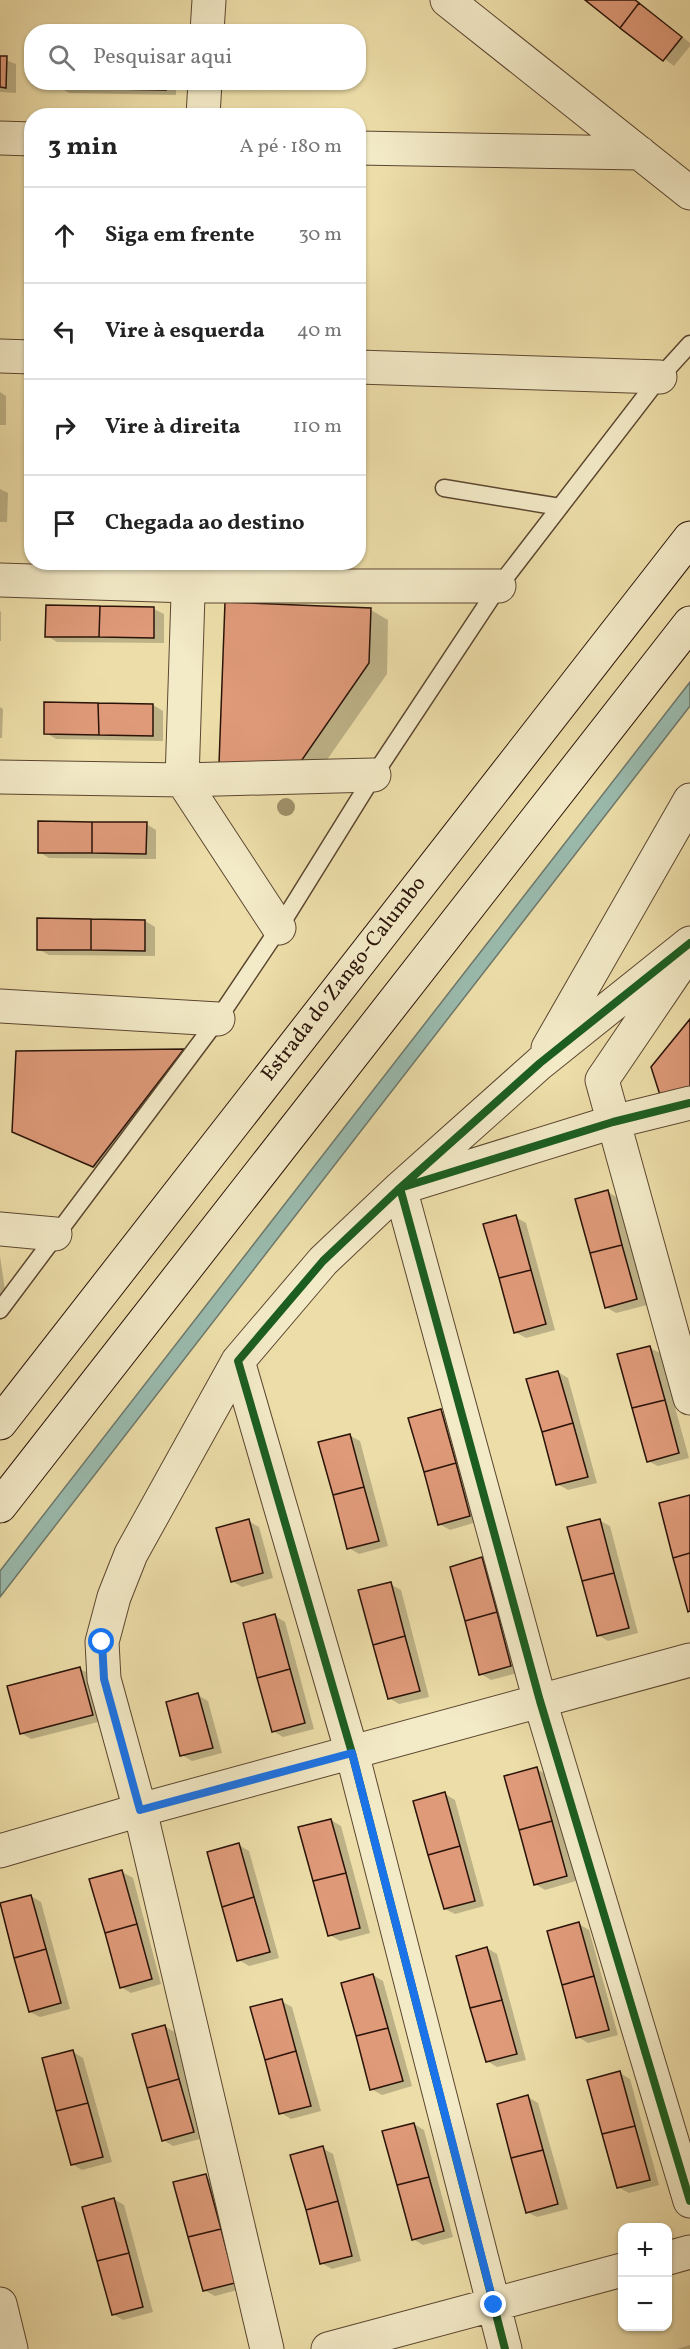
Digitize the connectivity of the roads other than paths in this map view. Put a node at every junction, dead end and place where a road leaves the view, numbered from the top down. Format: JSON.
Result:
{"nodes":[{"id":1,"x":209,"y":0,"type":"edge"},
{"id":2,"x":447,"y":0,"type":"edge"},
{"id":3,"x":208,"y":24,"type":"edge"},
{"id":4,"x":205,"y":90,"type":"edge"},
{"id":5,"x":203,"y":108,"type":"edge"},
{"id":6,"x":0,"y":138,"type":"edge"},
{"id":7,"x":24,"y":139,"type":"edge"},
{"id":8,"x":366,"y":148,"type":"edge"},
{"id":9,"x":640,"y":153,"type":"junction"},
{"id":10,"x":690,"y":193,"type":"edge"},
{"id":11,"x":690,"y":344,"type":"edge"},
{"id":12,"x":0,"y":356,"type":"edge"},
{"id":13,"x":24,"y":357,"type":"edge"},
{"id":14,"x":366,"y":367,"type":"edge"},
{"id":15,"x":660,"y":377,"type":"junction"},
{"id":16,"x":444,"y":488,"type":"dead end"},
{"id":17,"x":560,"y":507,"type":"junction"},
{"id":18,"x":690,"y":538,"type":"edge"},
{"id":19,"x":189,"y":574,"type":"edge"},
{"id":20,"x":0,"y":580,"type":"edge"},
{"id":21,"x":499,"y":586,"type":"junction"},
{"id":22,"x":690,"y":623,"type":"edge"},
{"id":23,"x":374,"y":775,"type":"junction"},
{"id":24,"x":0,"y":777,"type":"edge"},
{"id":25,"x":182,"y":780,"type":"junction"},
{"id":26,"x":690,"y":800,"type":"edge"},
{"id":27,"x":279,"y":928,"type":"junction"},
{"id":28,"x":690,"y":943,"type":"edge"},
{"id":29,"x":690,"y":950,"type":"edge"},
{"id":30,"x":0,"y":1006,"type":"edge"},
{"id":31,"x":218,"y":1019,"type":"junction"},
{"id":32,"x":540,"y":1063,"type":"junction"},
{"id":33,"x":690,"y":1103,"type":"edge"},
{"id":34,"x":613,"y":1122,"type":"junction"},
{"id":35,"x":400,"y":1188,"type":"junction"},
{"id":36,"x":0,"y":1229,"type":"edge"},
{"id":37,"x":55,"y":1234,"type":"junction"},
{"id":38,"x":0,"y":1310,"type":"edge"},
{"id":39,"x":238,"y":1361,"type":"junction"},
{"id":40,"x":690,"y":1398,"type":"edge"},
{"id":41,"x":0,"y":1422,"type":"edge"},
{"id":42,"x":0,"y":1506,"type":"edge"},
{"id":43,"x":690,"y":1660,"type":"edge"},
{"id":44,"x":540,"y":1701,"type":"junction"},
{"id":45,"x":352,"y":1753,"type":"junction"},
{"id":46,"x":140,"y":1810,"type":"junction"},
{"id":47,"x":0,"y":1851,"type":"edge"},
{"id":48,"x":690,"y":2201,"type":"edge"},
{"id":49,"x":690,"y":2252,"type":"edge"},
{"id":50,"x":672,"y":2257,"type":"edge"},
{"id":51,"x":618,"y":2271,"type":"edge"},
{"id":52,"x":0,"y":2304,"type":"edge"},
{"id":53,"x":494,"y":2305,"type":"junction"},
{"id":54,"x":11,"y":2349,"type":"edge"},
{"id":55,"x":267,"y":2349,"type":"edge"},
{"id":56,"x":328,"y":2349,"type":"edge"},
{"id":57,"x":506,"y":2349,"type":"edge"}],
"edges":[{"from":1,"to":3,"type":"street"},
{"from":2,"to":9,"type":"street"},
{"from":4,"to":5,"type":"street"},
{"from":6,"to":7,"type":"street"},
{"from":8,"to":9,"type":"street"},
{"from":9,"to":10,"type":"street"},
{"from":11,"to":15,"type":"lane"},
{"from":12,"to":13,"type":"street"},
{"from":14,"to":15,"type":"street"},
{"from":15,"to":17,"type":"lane"},
{"from":16,"to":17,"type":"lane"},
{"from":17,"to":21,"type":"lane"},
{"from":18,"to":41,"type":"street","name":"Estrada do Zango-Calumbo"},
{"from":19,"to":20,"type":"street"},
{"from":19,"to":21,"type":"street"},
{"from":19,"to":25,"type":"street"},
{"from":21,"to":23,"type":"lane"},
{"from":22,"to":42,"type":"street"},
{"from":23,"to":25,"type":"street"},
{"from":23,"to":27,"type":"lane"},
{"from":24,"to":25,"type":"street"},
{"from":25,"to":27,"type":"street"},
{"from":26,"to":32,"type":"street"},
{"from":27,"to":31,"type":"lane"},
{"from":28,"to":32,"type":"street"},
{"from":29,"to":34,"type":"street"},
{"from":30,"to":31,"type":"street"},
{"from":31,"to":37,"type":"lane"},
{"from":32,"to":35,"type":"street"},
{"from":33,"to":34,"type":"street"},
{"from":34,"to":35,"type":"street"},
{"from":34,"to":40,"type":"street"},
{"from":35,"to":39,"type":"street"},
{"from":35,"to":44,"type":"street"},
{"from":36,"to":37,"type":"street"},
{"from":37,"to":38,"type":"lane"},
{"from":39,"to":45,"type":"street"},
{"from":39,"to":46,"type":"street"},
{"from":43,"to":44,"type":"street"},
{"from":44,"to":45,"type":"street"},
{"from":44,"to":48,"type":"street"},
{"from":45,"to":46,"type":"street"},
{"from":45,"to":53,"type":"street"},
{"from":46,"to":47,"type":"street"},
{"from":46,"to":55,"type":"street"},
{"from":49,"to":50,"type":"street"},
{"from":51,"to":53,"type":"street"},
{"from":52,"to":54,"type":"street"},
{"from":53,"to":56,"type":"street"},
{"from":53,"to":57,"type":"street"}]}
